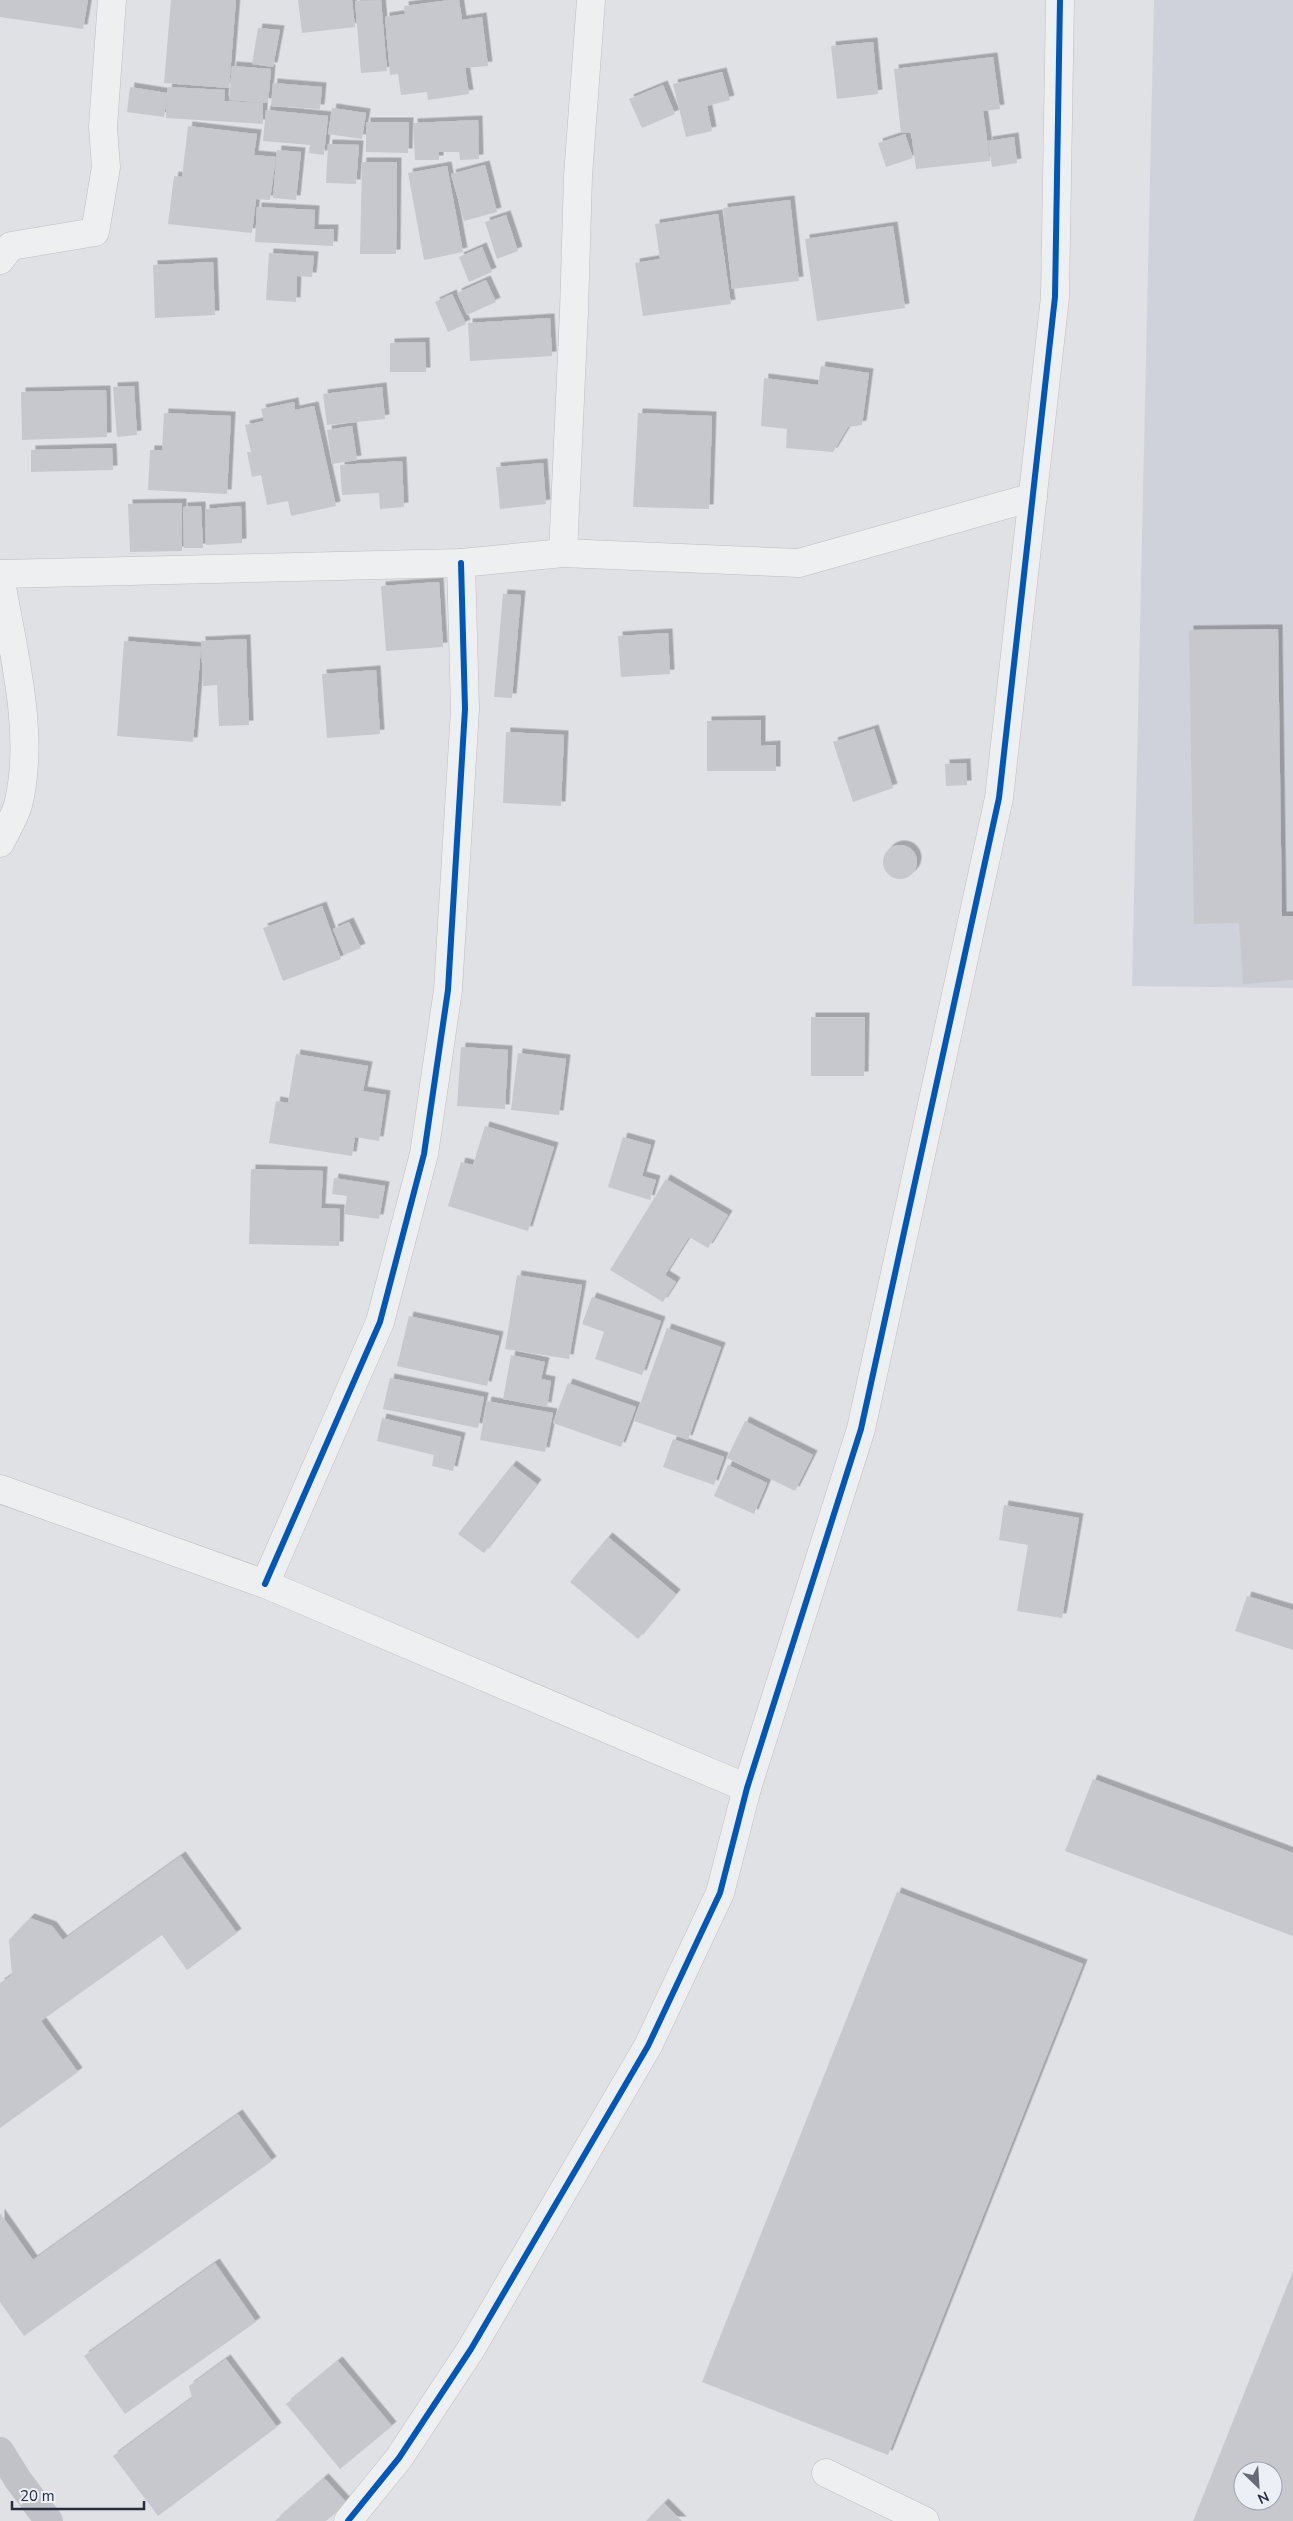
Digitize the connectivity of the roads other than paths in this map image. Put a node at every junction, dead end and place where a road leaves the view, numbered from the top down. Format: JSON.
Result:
{"nodes":[{"id":1,"x":112,"y":0,"type":"edge"},
{"id":2,"x":591,"y":0,"type":"edge"},
{"id":3,"x":1060,"y":0,"type":"edge"},
{"id":4,"x":0,"y":260,"type":"edge"},
{"id":5,"x":1032,"y":497,"type":"junction"},
{"id":6,"x":563,"y":553,"type":"junction"},
{"id":7,"x":461,"y":563,"type":"junction"},
{"id":8,"x":0,"y":575,"type":"edge"},
{"id":9,"x":0,"y":843,"type":"edge"},
{"id":10,"x":0,"y":1489,"type":"edge"},
{"id":11,"x":265,"y":1584,"type":"junction"},
{"id":12,"x":747,"y":1788,"type":"junction"},
{"id":13,"x":0,"y":2451,"type":"edge"},
{"id":14,"x":826,"y":2473,"type":"dead end"},
{"id":15,"x":50,"y":2521,"type":"edge"},
{"id":16,"x":348,"y":2521,"type":"edge"},
{"id":17,"x":925,"y":2521,"type":"edge"}],
"edges":[{"from":1,"to":4,"type":"street"},
{"from":2,"to":6,"type":"street"},
{"from":3,"to":5,"type":"street"},
{"from":5,"to":6,"type":"street"},
{"from":5,"to":12,"type":"street"},
{"from":6,"to":7,"type":"street"},
{"from":7,"to":8,"type":"street"},
{"from":7,"to":11,"type":"street"},
{"from":8,"to":9,"type":"street"},
{"from":10,"to":11,"type":"street"},
{"from":11,"to":12,"type":"street"},
{"from":12,"to":16,"type":"street"},
{"from":13,"to":15,"type":"main road"},
{"from":14,"to":17,"type":"street"}]}
